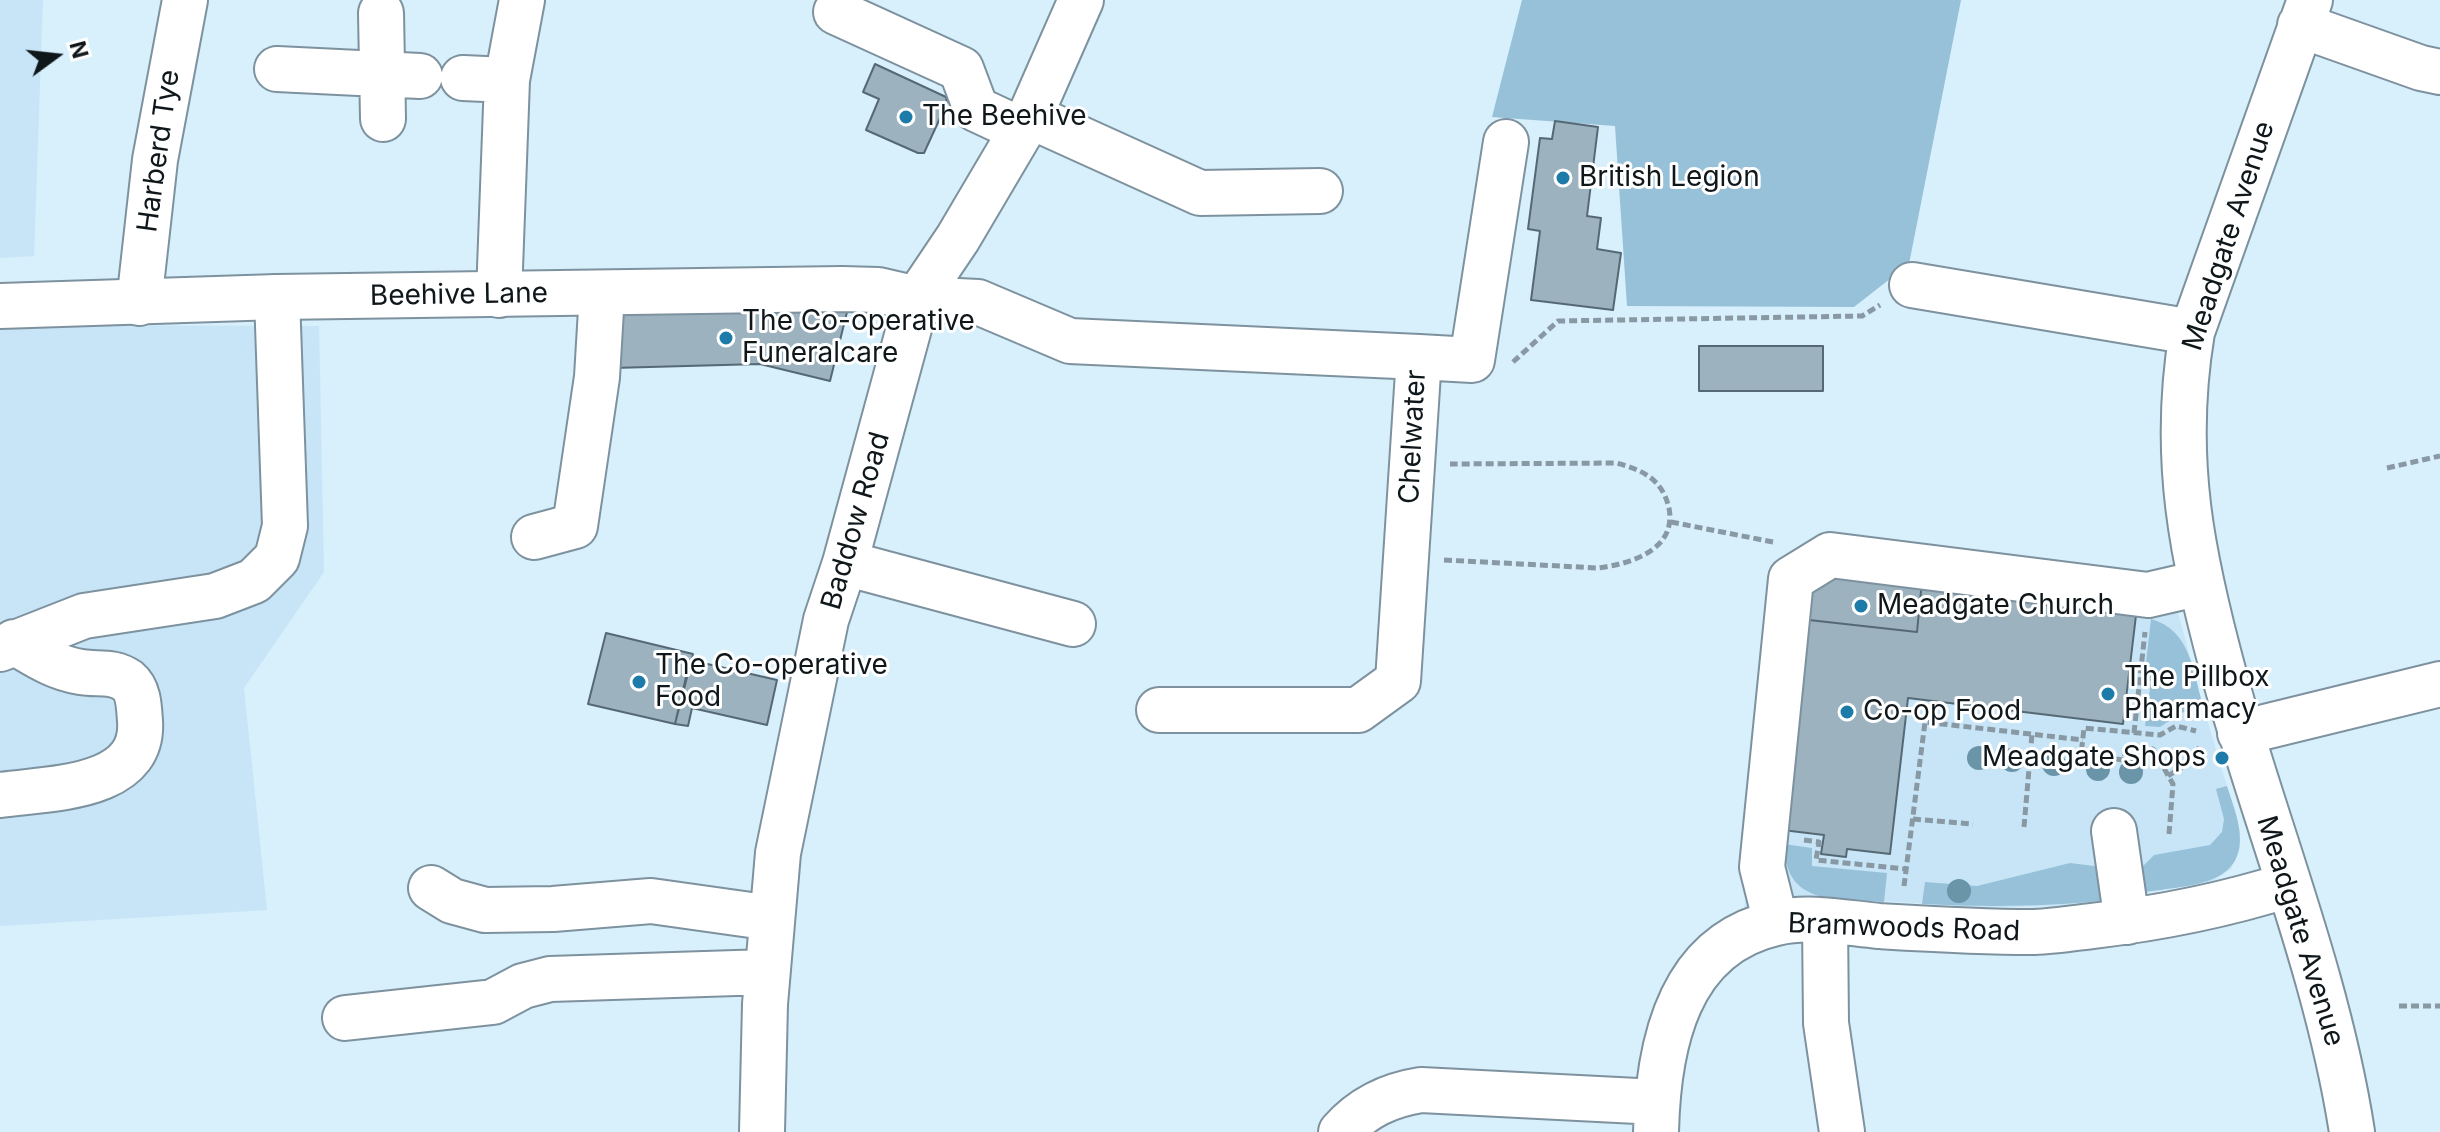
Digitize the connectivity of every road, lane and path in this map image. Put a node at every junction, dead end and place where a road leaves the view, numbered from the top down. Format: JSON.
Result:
{"nodes":[{"id":1,"x":185,"y":0,"type":"edge"},
{"id":2,"x":522,"y":0,"type":"edge"},
{"id":3,"x":1081,"y":0,"type":"edge"},
{"id":4,"x":836,"y":12,"type":"dead end"},
{"id":5,"x":2305,"y":12,"type":"edge"},
{"id":6,"x":381,"y":13,"type":"dead end"},
{"id":7,"x":277,"y":69,"type":"dead end"},
{"id":8,"x":2440,"y":72,"type":"edge"},
{"id":9,"x":402,"y":75,"type":"junction"},
{"id":10,"x":463,"y":78,"type":"dead end"},
{"id":11,"x":507,"y":80,"type":"junction"},
{"id":12,"x":383,"y":119,"type":"dead end"},
{"id":13,"x":1025,"y":123,"type":"junction"},
{"id":14,"x":1506,"y":142,"type":"dead end"},
{"id":15,"x":1320,"y":191,"type":"dead end"},
{"id":16,"x":1912,"y":285,"type":"joint"},
{"id":17,"x":602,"y":293,"type":"junction"},
{"id":18,"x":499,"y":295,"type":"junction"},
{"id":19,"x":277,"y":297,"type":"junction"},
{"id":20,"x":917,"y":299,"type":"junction"},
{"id":21,"x":139,"y":303,"type":"junction"},
{"id":22,"x":0,"y":306,"type":"edge"},
{"id":23,"x":2192,"y":332,"type":"junction"},
{"id":24,"x":1419,"y":357,"type":"junction"},
{"id":25,"x":1472,"y":360,"type":"junction"},
{"id":26,"x":2440,"y":456,"type":"edge"},
{"id":27,"x":1413,"y":464,"type":"junction"},
{"id":28,"x":2387,"y":468,"type":"dead end"},
{"id":29,"x":1671,"y":522,"type":"junction"},
{"id":30,"x":534,"y":537,"type":"dead end"},
{"id":31,"x":1407,"y":558,"type":"junction"},
{"id":32,"x":845,"y":563,"type":"junction"},
{"id":33,"x":1811,"y":566,"type":"junction"},
{"id":34,"x":2200,"y":583,"type":"junction"},
{"id":35,"x":1073,"y":624,"type":"dead end"},
{"id":36,"x":7,"y":646,"type":"edge"},
{"id":37,"x":2140,"y":678,"type":"dead end"},
{"id":38,"x":2440,"y":684,"type":"edge"},
{"id":39,"x":1159,"y":710,"type":"dead end"},
{"id":40,"x":2134,"y":733,"type":"junction"},
{"id":41,"x":2240,"y":733,"type":"junction"},
{"id":42,"x":2032,"y":734,"type":"junction"},
{"id":43,"x":2083,"y":740,"type":"junction"},
{"id":44,"x":2168,"y":776,"type":"junction"},
{"id":45,"x":0,"y":795,"type":"edge"},
{"id":46,"x":1913,"y":819,"type":"junction"},
{"id":47,"x":1973,"y":824,"type":"dead end"},
{"id":48,"x":2024,"y":827,"type":"dead end"},
{"id":49,"x":2114,"y":831,"type":"dead end"},
{"id":50,"x":2169,"y":834,"type":"dead end"},
{"id":51,"x":1765,"y":836,"type":"junction"},
{"id":52,"x":1906,"y":869,"type":"junction"},
{"id":53,"x":2288,"y":885,"type":"junction"},
{"id":54,"x":431,"y":888,"type":"dead end"},
{"id":55,"x":772,"y":918,"type":"junction"},
{"id":56,"x":1825,"y":922,"type":"junction"},
{"id":57,"x":2127,"y":922,"type":"junction"},
{"id":58,"x":1776,"y":923,"type":"junction"},
{"id":59,"x":1899,"y":927,"type":"junction"},
{"id":60,"x":767,"y":972,"type":"junction"},
{"id":61,"x":2399,"y":1006,"type":"dead end"},
{"id":62,"x":2440,"y":1006,"type":"edge"},
{"id":63,"x":345,"y":1018,"type":"dead end"},
{"id":64,"x":1656,"y":1117,"type":"edge"},
{"id":65,"x":762,"y":1132,"type":"edge"},
{"id":66,"x":1341,"y":1132,"type":"edge"},
{"id":67,"x":1842,"y":1132,"type":"edge"},
{"id":68,"x":2352,"y":1132,"type":"edge"}],
"edges":[{"from":1,"to":21,"type":"street","name":"Harberd Tye"},
{"from":2,"to":11,"type":"street"},
{"from":3,"to":13,"type":"street","name":"Baddow Road"},
{"from":4,"to":13,"type":"street"},
{"from":5,"to":8,"type":"street","name":"Meadgate Avenue"},
{"from":5,"to":23,"type":"street","name":"Meadgate Avenue"},
{"from":6,"to":9,"type":"street"},
{"from":7,"to":9,"type":"street"},
{"from":9,"to":12,"type":"street"},
{"from":10,"to":11,"type":"street"},
{"from":11,"to":18,"type":"street"},
{"from":13,"to":15,"type":"street"},
{"from":13,"to":20,"type":"street","name":"Baddow Road"},
{"from":14,"to":25,"type":"street"},
{"from":16,"to":23,"type":"street"},
{"from":16,"to":25,"type":"path"},
{"from":17,"to":18,"type":"street","name":"Beehive Lane"},
{"from":17,"to":20,"type":"street","name":"Beehive Lane"},
{"from":17,"to":30,"type":"street"},
{"from":18,"to":19,"type":"street","name":"Beehive Lane"},
{"from":19,"to":21,"type":"street","name":"Beehive Lane"},
{"from":19,"to":36,"type":"street"},
{"from":20,"to":24,"type":"street","name":"Chelwater"},
{"from":20,"to":32,"type":"street","name":"Baddow Road"},
{"from":21,"to":22,"type":"street","name":"Beehive Lane"},
{"from":23,"to":34,"type":"street","name":"Meadgate Avenue"},
{"from":24,"to":25,"type":"street"},
{"from":24,"to":27,"type":"street","name":"Chelwater"},
{"from":26,"to":28,"type":"path"},
{"from":27,"to":29,"type":"path"},
{"from":27,"to":31,"type":"street","name":"Chelwater"},
{"from":29,"to":31,"type":"path"},
{"from":29,"to":33,"type":"path"},
{"from":31,"to":39,"type":"street","name":"Chelwater"},
{"from":32,"to":35,"type":"street"},
{"from":32,"to":55,"type":"street","name":"Baddow Road"},
{"from":33,"to":34,"type":"street"},
{"from":33,"to":51,"type":"street"},
{"from":34,"to":41,"type":"street","name":"Meadgate Avenue"},
{"from":36,"to":45,"type":"street"},
{"from":37,"to":40,"type":"path"},
{"from":38,"to":41,"type":"street"},
{"from":40,"to":43,"type":"path"},
{"from":40,"to":44,"type":"path"},
{"from":41,"to":53,"type":"street","name":"Meadgate Avenue"},
{"from":42,"to":43,"type":"path"},
{"from":42,"to":46,"type":"path"},
{"from":42,"to":48,"type":"path"},
{"from":43,"to":44,"type":"path"},
{"from":44,"to":50,"type":"path"},
{"from":46,"to":47,"type":"path"},
{"from":46,"to":52,"type":"path"},
{"from":49,"to":57,"type":"street"},
{"from":51,"to":52,"type":"path"},
{"from":51,"to":58,"type":"street"},
{"from":52,"to":59,"type":"path"},
{"from":53,"to":57,"type":"street","name":"Bramwoods Road"},
{"from":53,"to":68,"type":"street","name":"Meadgate Avenue"},
{"from":54,"to":55,"type":"street"},
{"from":55,"to":60,"type":"street","name":"Baddow Road"},
{"from":56,"to":58,"type":"street","name":"Bramwoods Road"},
{"from":56,"to":59,"type":"street","name":"Bramwoods Road"},
{"from":56,"to":67,"type":"street"},
{"from":57,"to":59,"type":"street","name":"Bramwoods Road"},
{"from":58,"to":64,"type":"street","name":"Bramwoods Road"},
{"from":60,"to":63,"type":"street"},
{"from":60,"to":65,"type":"street","name":"Baddow Road"},
{"from":61,"to":62,"type":"path"},
{"from":64,"to":66,"type":"street"}]}
